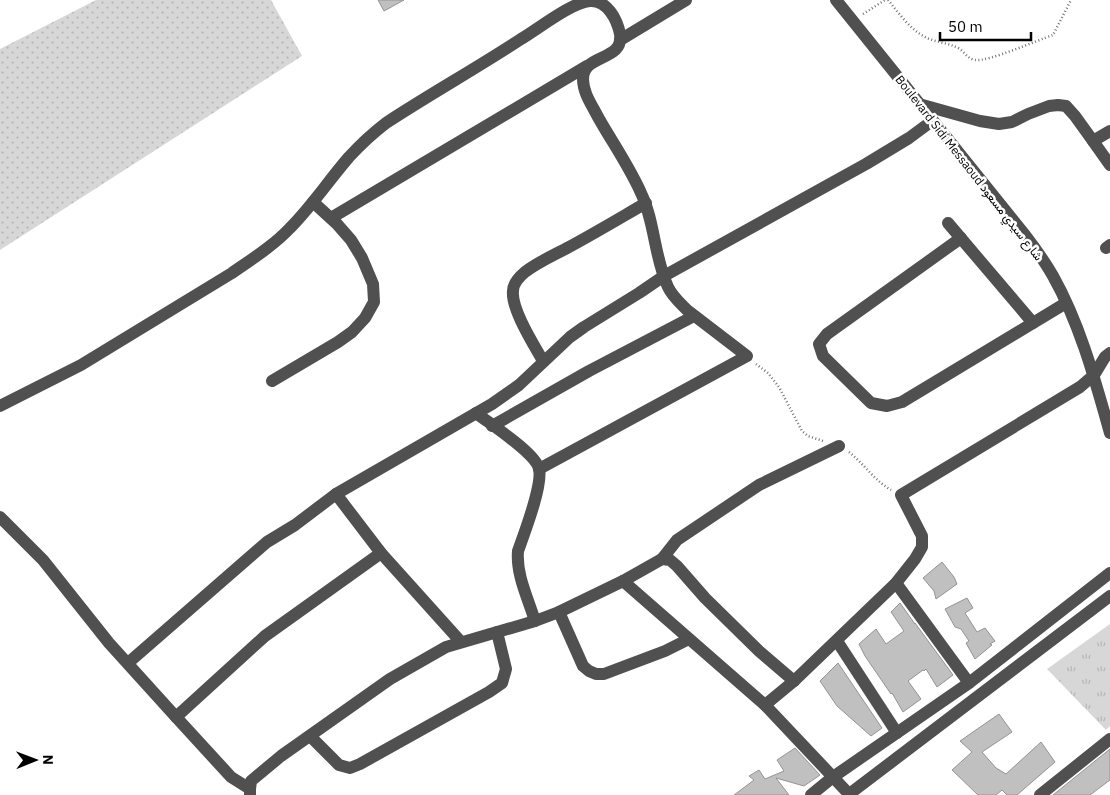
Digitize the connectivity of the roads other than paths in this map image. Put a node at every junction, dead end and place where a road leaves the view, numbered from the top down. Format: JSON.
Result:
{"nodes":[{"id":1,"x":686,"y":0,"type":"edge"},
{"id":2,"x":836,"y":0,"type":"edge"},
{"id":3,"x":620,"y":40,"type":"junction"},
{"id":4,"x":587,"y":66,"type":"junction"},
{"id":5,"x":919,"y":104,"type":"junction"},
{"id":6,"x":932,"y":121,"type":"junction"},
{"id":7,"x":1110,"y":131,"type":"edge"},
{"id":8,"x":1093,"y":141,"type":"junction"},
{"id":9,"x":1110,"y":165,"type":"edge"},
{"id":10,"x":313,"y":202,"type":"junction"},
{"id":11,"x":646,"y":203,"type":"junction"},
{"id":12,"x":331,"y":218,"type":"junction"},
{"id":13,"x":948,"y":223,"type":"dead end"},
{"id":14,"x":961,"y":238,"type":"junction"},
{"id":15,"x":664,"y":276,"type":"junction"},
{"id":16,"x":1066,"y":303,"type":"junction"},
{"id":17,"x":694,"y":316,"type":"junction"},
{"id":18,"x":1033,"y":323,"type":"junction"},
{"id":19,"x":1110,"y":353,"type":"edge"},
{"id":20,"x":543,"y":361,"type":"junction"},
{"id":21,"x":1094,"y":375,"type":"junction"},
{"id":22,"x":272,"y":381,"type":"dead end"},
{"id":23,"x":0,"y":406,"type":"edge"},
{"id":24,"x":476,"y":414,"type":"junction"},
{"id":25,"x":492,"y":426,"type":"junction"},
{"id":26,"x":1110,"y":433,"type":"edge"},
{"id":27,"x":839,"y":446,"type":"road end"},
{"id":28,"x":539,"y":469,"type":"junction"},
{"id":29,"x":336,"y":494,"type":"junction"},
{"id":30,"x":0,"y":516,"type":"edge"},
{"id":31,"x":381,"y":553,"type":"junction"},
{"id":32,"x":662,"y":559,"type":"junction"},
{"id":33,"x":1110,"y":573,"type":"edge"},
{"id":34,"x":623,"y":581,"type":"junction"},
{"id":35,"x":896,"y":583,"type":"junction"},
{"id":36,"x":1110,"y":596,"type":"edge"},
{"id":37,"x":559,"y":612,"type":"junction"},
{"id":38,"x":535,"y":620,"type":"junction"},
{"id":39,"x":497,"y":632,"type":"junction"},
{"id":40,"x":689,"y":639,"type":"junction"},
{"id":41,"x":836,"y":640,"type":"junction"},
{"id":42,"x":461,"y":642,"type":"junction"},
{"id":43,"x":128,"y":664,"type":"junction"},
{"id":44,"x":794,"y":681,"type":"junction"},
{"id":45,"x":969,"y":683,"type":"junction"},
{"id":46,"x":765,"y":705,"type":"junction"},
{"id":47,"x":176,"y":717,"type":"junction"},
{"id":48,"x":897,"y":732,"type":"junction"},
{"id":49,"x":310,"y":736,"type":"junction"},
{"id":50,"x":1110,"y":739,"type":"edge"},
{"id":51,"x":833,"y":777,"type":"junction"},
{"id":52,"x":250,"y":792,"type":"edge"},
{"id":53,"x":848,"y":794,"type":"edge"},
{"id":54,"x":811,"y":795,"type":"edge"},
{"id":55,"x":1040,"y":795,"type":"edge"}],
"edges":[{"from":1,"to":3,"type":"street"},
{"from":2,"to":5,"type":"street","name":"Boulevard Sidi Messaoud شارع سيدي مسعود"},
{"from":3,"to":4,"type":"street"},
{"from":3,"to":10,"type":"street"},
{"from":4,"to":11,"type":"street"},
{"from":4,"to":12,"type":"street"},
{"from":5,"to":6,"type":"street","name":"Boulevard Sidi Messaoud شارع سيدي مسعود"},
{"from":5,"to":8,"type":"street"},
{"from":6,"to":15,"type":"street"},
{"from":6,"to":16,"type":"street","name":"Boulevard Sidi Messaoud شارع سيدي مسعود"},
{"from":7,"to":8,"type":"street"},
{"from":8,"to":9,"type":"street"},
{"from":10,"to":12,"type":"street"},
{"from":10,"to":23,"type":"street"},
{"from":11,"to":15,"type":"street"},
{"from":11,"to":20,"type":"street"},
{"from":12,"to":22,"type":"street"},
{"from":13,"to":14,"type":"street"},
{"from":14,"to":18,"type":"street"},
{"from":14,"to":18,"type":"street"},
{"from":15,"to":17,"type":"street"},
{"from":15,"to":20,"type":"street"},
{"from":16,"to":18,"type":"street"},
{"from":16,"to":21,"type":"street","name":"Boulevard Sidi Messaoud شارع سيدي مسعود"},
{"from":17,"to":25,"type":"street"},
{"from":17,"to":28,"type":"street"},
{"from":19,"to":21,"type":"street"},
{"from":20,"to":24,"type":"street"},
{"from":21,"to":26,"type":"street","name":"Boulevard Sidi Messaoud شارع سيدي مسعود"},
{"from":21,"to":35,"type":"street"},
{"from":24,"to":25,"type":"street"},
{"from":24,"to":29,"type":"street"},
{"from":25,"to":28,"type":"street"},
{"from":27,"to":32,"type":"street"},
{"from":28,"to":38,"type":"street"},
{"from":29,"to":31,"type":"street"},
{"from":29,"to":43,"type":"street"},
{"from":30,"to":43,"type":"street"},
{"from":31,"to":42,"type":"street"},
{"from":31,"to":47,"type":"street"},
{"from":32,"to":34,"type":"street"},
{"from":32,"to":44,"type":"street"},
{"from":33,"to":45,"type":"street"},
{"from":34,"to":37,"type":"street"},
{"from":34,"to":40,"type":"street"},
{"from":35,"to":41,"type":"street"},
{"from":35,"to":45,"type":"street"},
{"from":36,"to":53,"type":"street"},
{"from":37,"to":38,"type":"street"},
{"from":37,"to":40,"type":"street"},
{"from":38,"to":39,"type":"street"},
{"from":39,"to":42,"type":"street"},
{"from":39,"to":49,"type":"street"},
{"from":40,"to":46,"type":"street"},
{"from":41,"to":44,"type":"street"},
{"from":41,"to":48,"type":"street"},
{"from":42,"to":49,"type":"street"},
{"from":43,"to":47,"type":"street"},
{"from":44,"to":46,"type":"street"},
{"from":45,"to":48,"type":"street"},
{"from":46,"to":51,"type":"street"},
{"from":47,"to":52,"type":"street"},
{"from":48,"to":51,"type":"street"},
{"from":49,"to":52,"type":"street"},
{"from":50,"to":55,"type":"street"},
{"from":51,"to":53,"type":"street"},
{"from":51,"to":54,"type":"street"}]}
